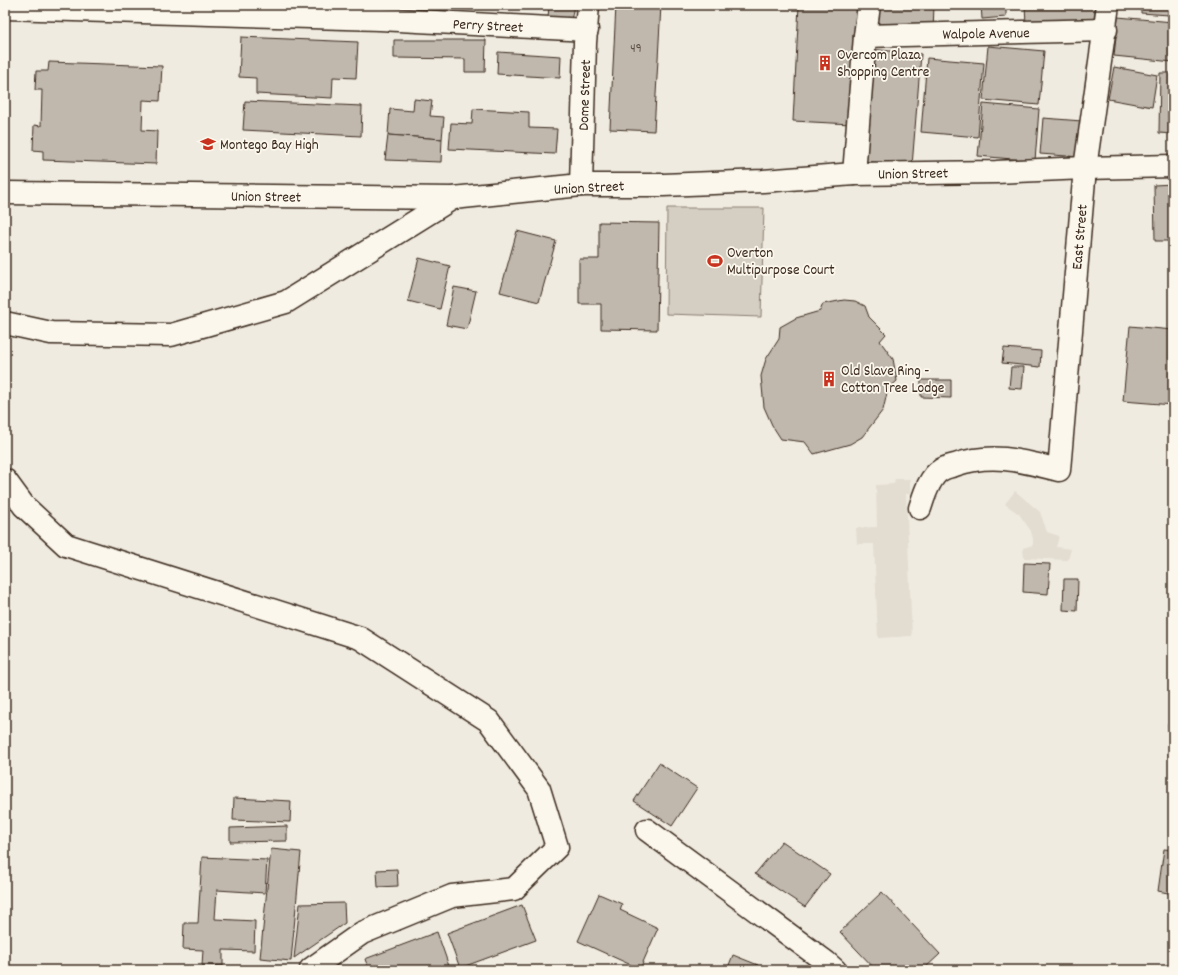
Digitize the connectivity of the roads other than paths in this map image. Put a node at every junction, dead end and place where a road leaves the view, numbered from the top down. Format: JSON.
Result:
{"nodes":[{"id":1,"x":588,"y":5,"type":"edge"},
{"id":2,"x":869,"y":5,"type":"edge"},
{"id":3,"x":1108,"y":5,"type":"edge"},
{"id":4,"x":5,"y":8,"type":"edge"},
{"id":5,"x":587,"y":30,"type":"junction"},
{"id":6,"x":1106,"y":30,"type":"junction"},
{"id":7,"x":865,"y":36,"type":"junction"},
{"id":8,"x":1173,"y":166,"type":"edge"},
{"id":9,"x":1085,"y":168,"type":"junction"},
{"id":10,"x":854,"y":174,"type":"junction"},
{"id":11,"x":581,"y":185,"type":"junction"},
{"id":12,"x":5,"y":193,"type":"edge"},
{"id":13,"x":453,"y":198,"type":"junction"},
{"id":14,"x":5,"y":322,"type":"edge"},
{"id":15,"x":5,"y":480,"type":"edge"},
{"id":16,"x":920,"y":508,"type":"dead end"},
{"id":17,"x":647,"y":830,"type":"dead end"},
{"id":18,"x":312,"y":969,"type":"dead end"},
{"id":19,"x":835,"y":970,"type":"edge"}],
"edges":[{"from":1,"to":5,"type":"street","name":"Dome Street"},
{"from":2,"to":7,"type":"street"},
{"from":3,"to":6,"type":"street","name":"East Street"},
{"from":4,"to":5,"type":"street","name":"Perry Street"},
{"from":5,"to":11,"type":"street","name":"Dome Street"},
{"from":6,"to":7,"type":"street","name":"Walpole Avenue"},
{"from":6,"to":9,"type":"street","name":"East Street"},
{"from":7,"to":10,"type":"street"},
{"from":8,"to":9,"type":"street","name":"Union Street"},
{"from":9,"to":10,"type":"street","name":"Union Street"},
{"from":9,"to":16,"type":"street","name":"East Street"},
{"from":10,"to":11,"type":"street","name":"Union Street"},
{"from":11,"to":13,"type":"street","name":"Union Street"},
{"from":12,"to":13,"type":"street","name":"Union Street"},
{"from":13,"to":14,"type":"street"},
{"from":15,"to":18,"type":"street"},
{"from":17,"to":19,"type":"street"}]}
